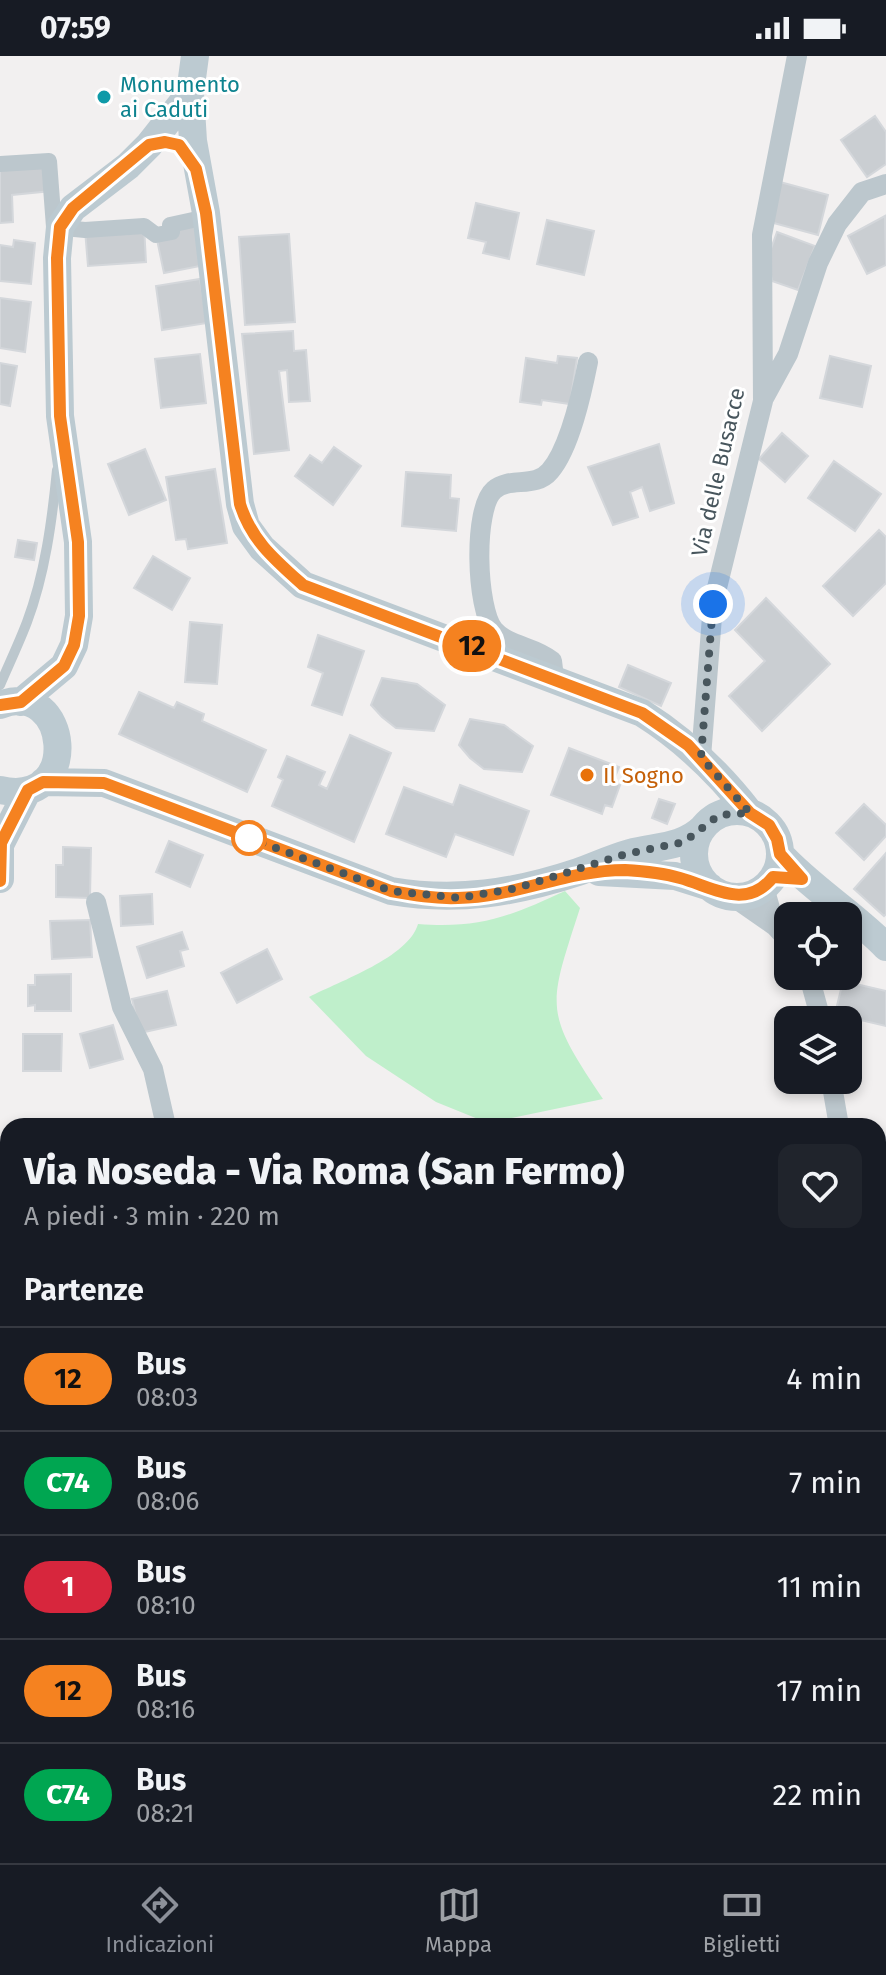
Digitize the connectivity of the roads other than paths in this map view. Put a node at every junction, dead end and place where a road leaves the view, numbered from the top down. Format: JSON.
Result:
{"nodes":[{"id":1,"x":189,"y":56,"type":"edge"},
{"id":2,"x":195,"y":56,"type":"edge"},
{"id":3,"x":797,"y":56,"type":"edge"},
{"id":4,"x":185,"y":100,"type":"junction"},
{"id":5,"x":149,"y":145,"type":"junction"},
{"id":6,"x":0,"y":164,"type":"edge"},
{"id":7,"x":196,"y":169,"type":"junction"},
{"id":8,"x":886,"y":184,"type":"edge"},
{"id":9,"x":60,"y":227,"type":"junction"},
{"id":10,"x":588,"y":362,"type":"dead end"},
{"id":11,"x":763,"y":401,"type":"junction"},
{"id":12,"x":60,"y":416,"type":"junction"},
{"id":13,"x":554,"y":678,"type":"junction"},
{"id":14,"x":7,"y":697,"type":"edge"},
{"id":15,"x":58,"y":740,"type":"junction"},
{"id":16,"x":701,"y":757,"type":"junction"},
{"id":17,"x":104,"y":783,"type":"junction"},
{"id":18,"x":36,"y":786,"type":"junction"},
{"id":19,"x":0,"y":790,"type":"edge"},
{"id":20,"x":750,"y":813,"type":"junction"},
{"id":21,"x":703,"y":828,"type":"junction"},
{"id":22,"x":0,"y":840,"type":"edge"},
{"id":23,"x":575,"y":873,"type":"junction"},
{"id":24,"x":772,"y":873,"type":"junction"},
{"id":25,"x":0,"y":879,"type":"edge"},
{"id":26,"x":721,"y":891,"type":"junction"},
{"id":27,"x":96,"y":902,"type":"dead end"},
{"id":28,"x":777,"y":902,"type":"edge"},
{"id":29,"x":835,"y":902,"type":"edge"},
{"id":30,"x":862,"y":921,"type":"edge"},
{"id":31,"x":774,"y":927,"type":"edge"},
{"id":32,"x":882,"y":935,"type":"edge"},
{"id":33,"x":833,"y":1094,"type":"edge"},
{"id":34,"x":164,"y":1118,"type":"edge"},
{"id":35,"x":838,"y":1118,"type":"edge"}],
"edges":[{"from":1,"to":4,"type":"street"},
{"from":2,"to":4,"type":"main road"},
{"from":3,"to":11,"type":"street","name":"Via delle Busacce"},
{"from":4,"to":5,"type":"main road"},
{"from":4,"to":7,"type":"main road"},
{"from":5,"to":7,"type":"main road"},
{"from":5,"to":9,"type":"main road"},
{"from":6,"to":9,"type":"street"},
{"from":7,"to":9,"type":"street"},
{"from":7,"to":13,"type":"main road"},
{"from":8,"to":11,"type":"street"},
{"from":9,"to":12,"type":"main road"},
{"from":10,"to":13,"type":"street"},
{"from":11,"to":16,"type":"street","name":"Via delle Busacce"},
{"from":12,"to":14,"type":"lane"},
{"from":12,"to":14,"type":"main road"},
{"from":13,"to":16,"type":"main road"},
{"from":14,"to":15,"type":"main road"},
{"from":15,"to":17,"type":"main road"},
{"from":15,"to":18,"type":"main road"},
{"from":16,"to":20,"type":"main road"},
{"from":17,"to":18,"type":"main road"},
{"from":17,"to":23,"type":"main road"},
{"from":18,"to":19,"type":"main road"},
{"from":18,"to":22,"type":"main road"},
{"from":20,"to":21,"type":"main road"},
{"from":20,"to":24,"type":"main road"},
{"from":21,"to":23,"type":"main road"},
{"from":21,"to":26,"type":"main road"},
{"from":22,"to":25,"type":"main road"},
{"from":23,"to":26,"type":"main road"},
{"from":24,"to":26,"type":"main road"},
{"from":24,"to":28,"type":"street"},
{"from":24,"to":29,"type":"main road"},
{"from":26,"to":31,"type":"street"},
{"from":27,"to":34,"type":"street"},
{"from":30,"to":32,"type":"main road"},
{"from":33,"to":35,"type":"street"}]}
